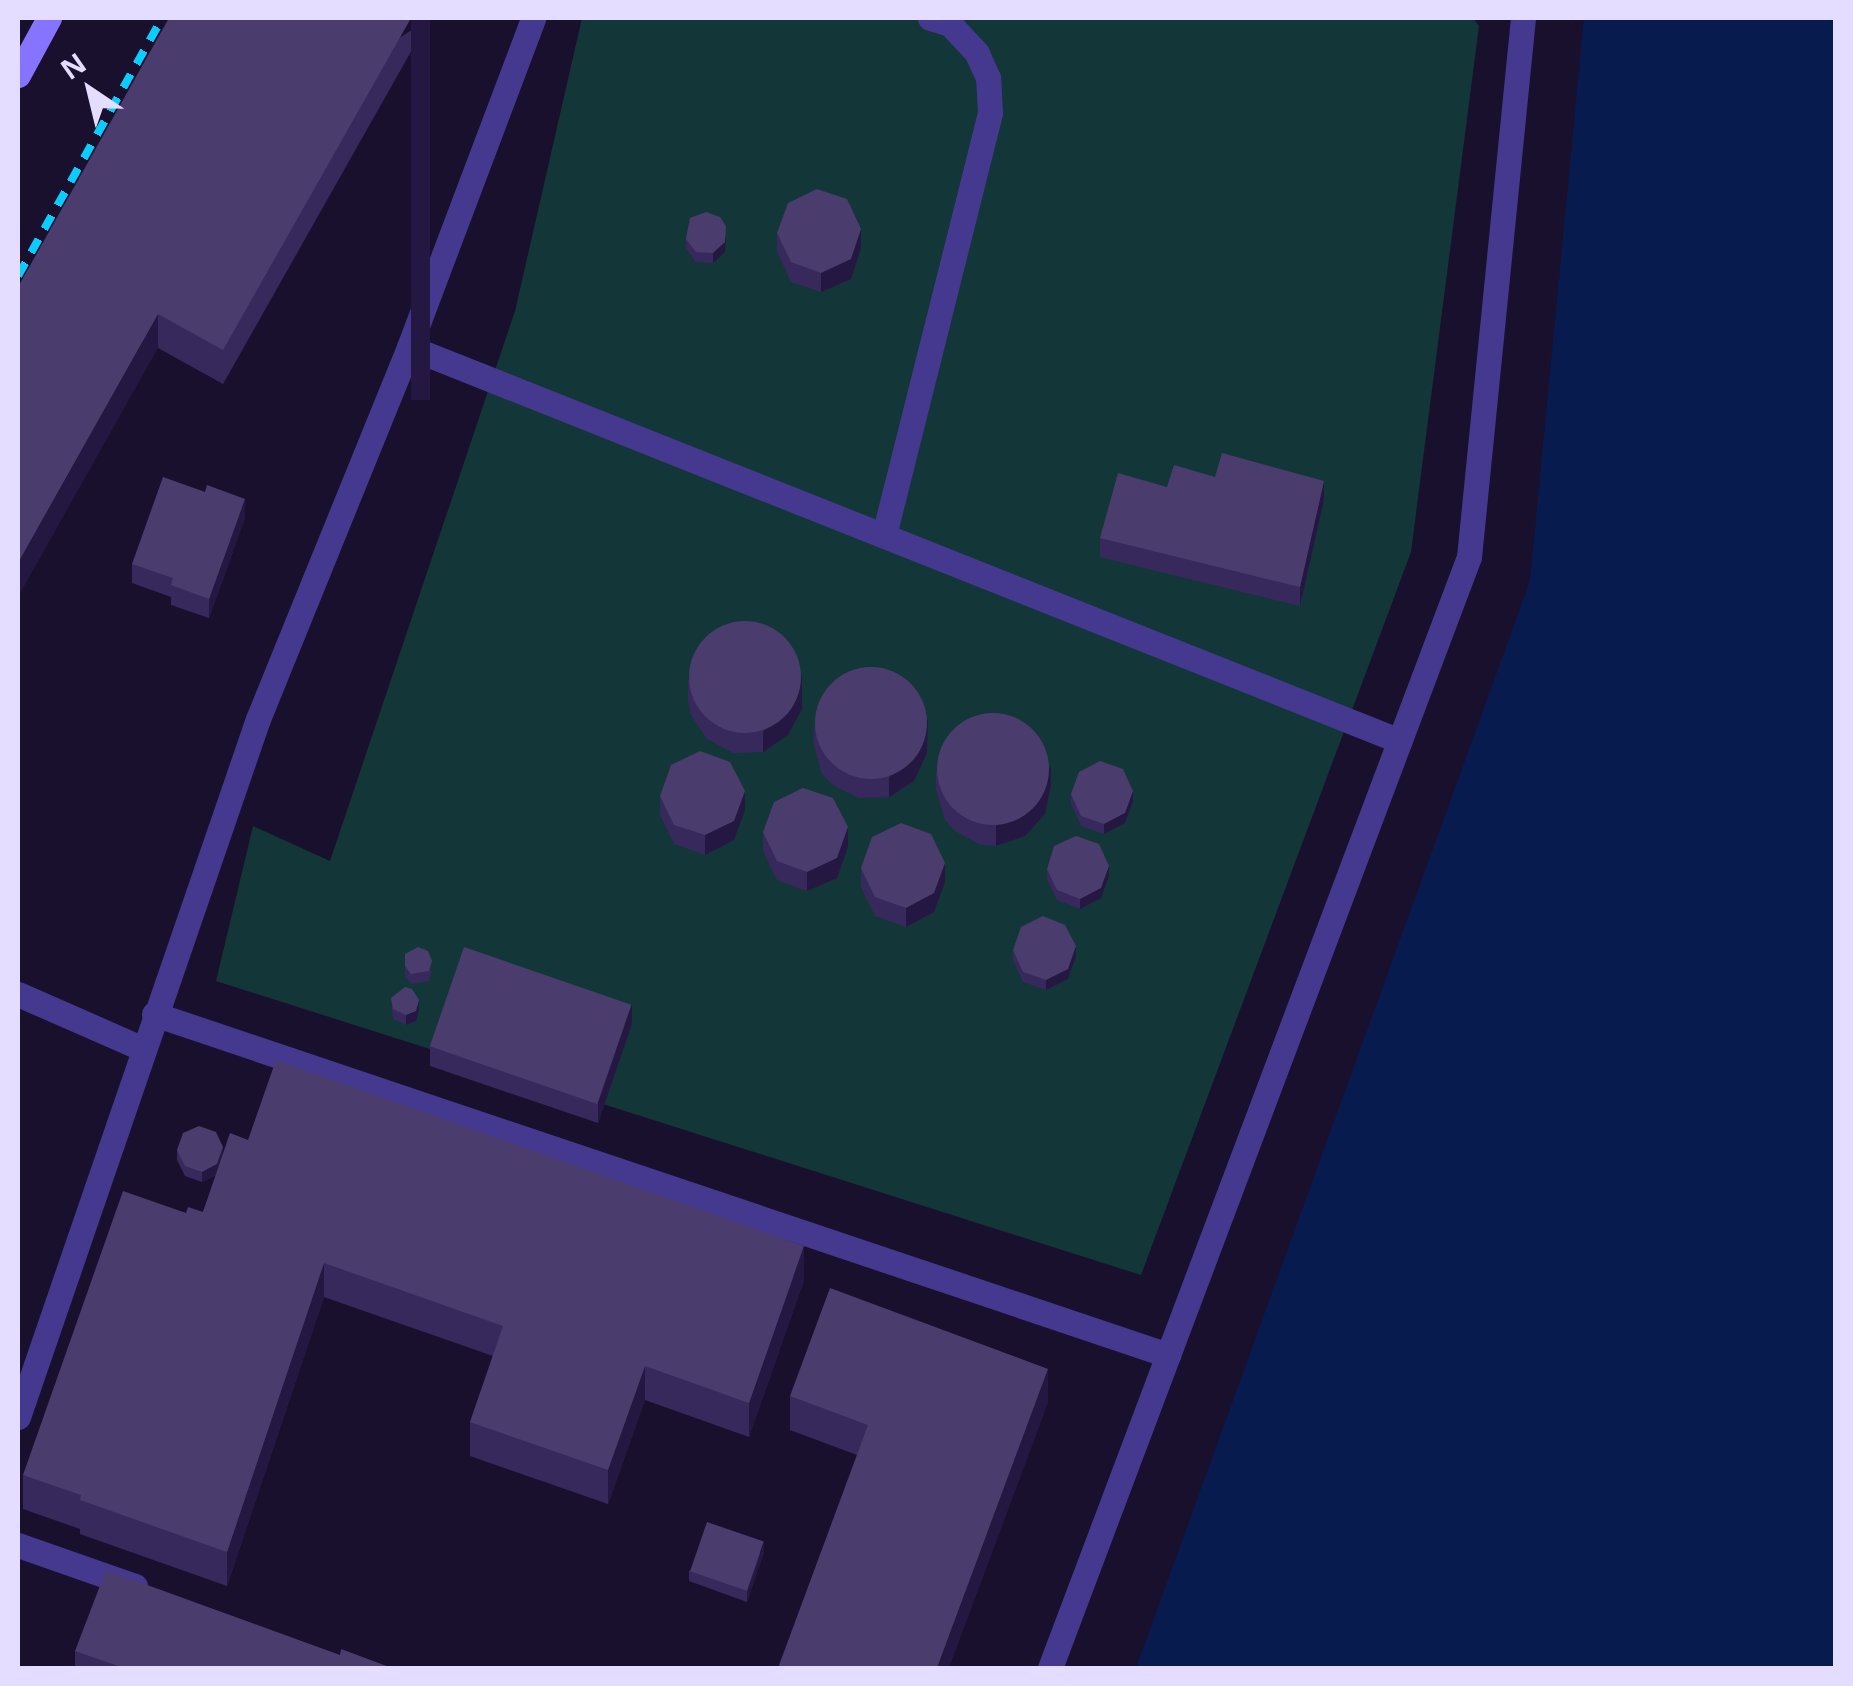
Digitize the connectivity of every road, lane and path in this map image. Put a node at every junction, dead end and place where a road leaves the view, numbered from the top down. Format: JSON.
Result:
{"nodes":[{"id":1,"x":50,"y":18,"type":"edge"},
{"id":2,"x":534,"y":18,"type":"edge"},
{"id":3,"x":930,"y":18,"type":"edge"},
{"id":4,"x":1522,"y":18,"type":"edge"},
{"id":5,"x":18,"y":75,"type":"edge"},
{"id":6,"x":409,"y":347,"type":"junction"},
{"id":7,"x":884,"y":535,"type":"junction"},
{"id":8,"x":1400,"y":741,"type":"junction"},
{"id":9,"x":18,"y":994,"type":"edge"},
{"id":10,"x":154,"y":1014,"type":"junction"},
{"id":11,"x":142,"y":1048,"type":"junction"},
{"id":12,"x":1168,"y":1355,"type":"junction"},
{"id":13,"x":18,"y":1417,"type":"edge"},
{"id":14,"x":18,"y":1544,"type":"edge"},
{"id":15,"x":165,"y":1597,"type":"edge"},
{"id":16,"x":1050,"y":1668,"type":"edge"}],
"edges":[{"from":1,"to":5,"type":"main road"},
{"from":2,"to":6,"type":"lane"},
{"from":3,"to":7,"type":"lane"},
{"from":4,"to":8,"type":"lane"},
{"from":6,"to":7,"type":"lane"},
{"from":6,"to":10,"type":"lane"},
{"from":7,"to":8,"type":"lane"},
{"from":8,"to":12,"type":"lane"},
{"from":9,"to":11,"type":"lane"},
{"from":10,"to":11,"type":"lane"},
{"from":10,"to":12,"type":"lane"},
{"from":11,"to":13,"type":"lane"},
{"from":12,"to":16,"type":"lane"},
{"from":14,"to":15,"type":"lane"}]}
